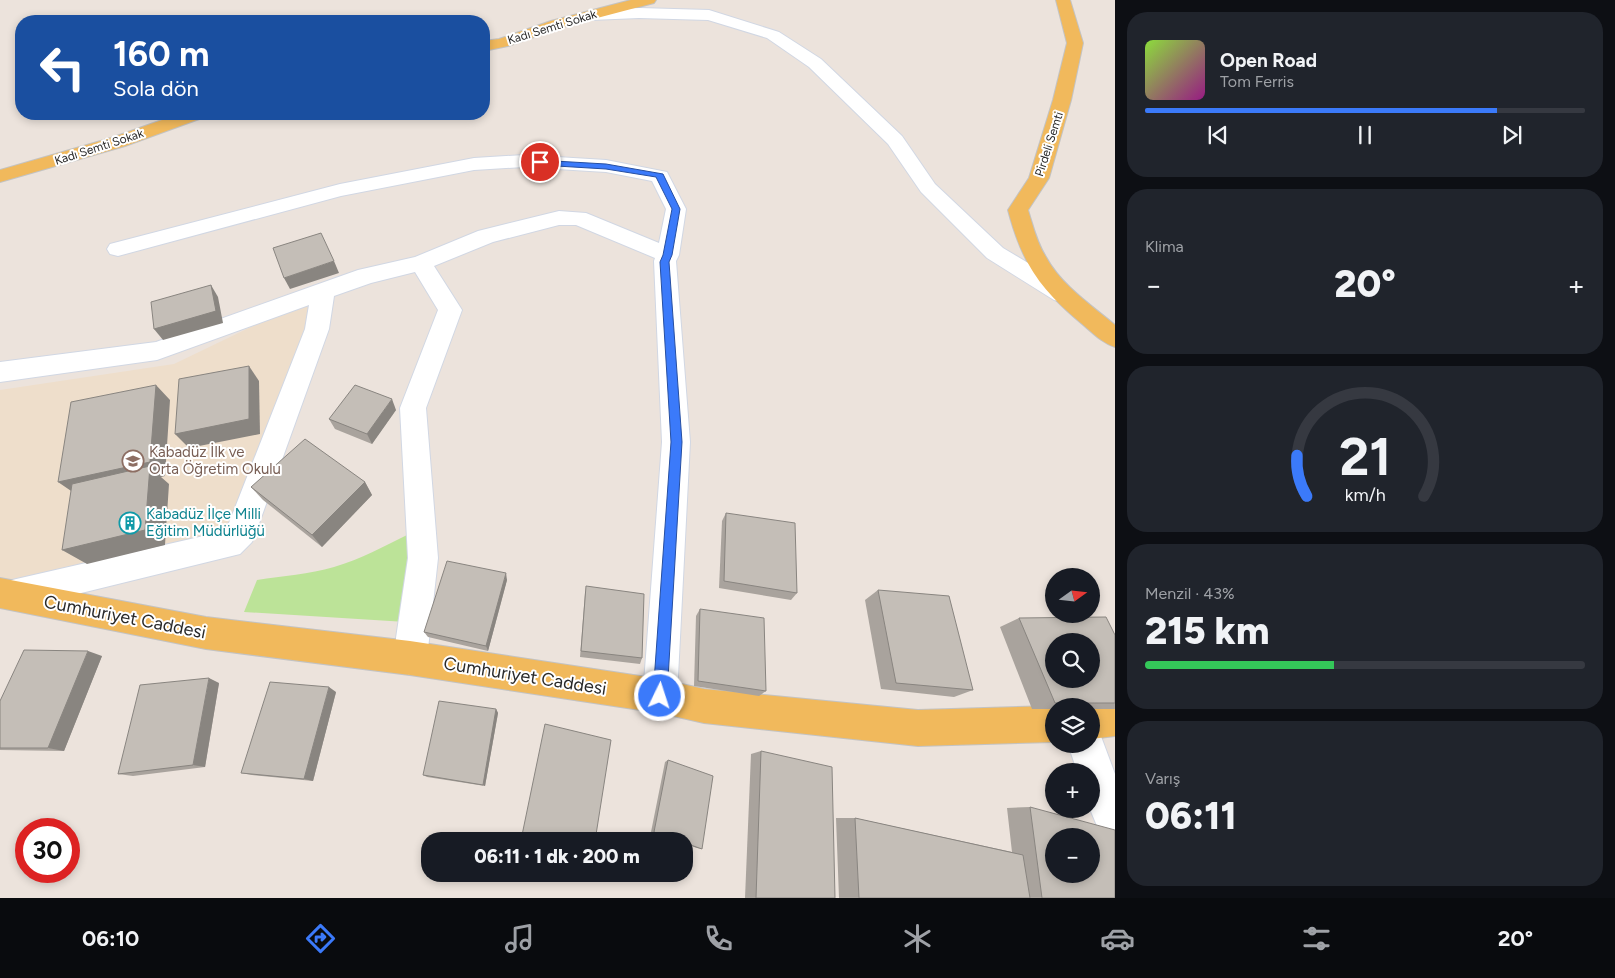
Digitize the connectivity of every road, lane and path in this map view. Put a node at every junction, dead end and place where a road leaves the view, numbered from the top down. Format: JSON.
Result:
{"nodes":[{"id":1,"x":649,"y":0,"type":"edge"},
{"id":2,"x":1063,"y":0,"type":"edge"},
{"id":3,"x":591,"y":15,"type":"junction"},
{"id":4,"x":490,"y":45,"type":"edge"},
{"id":5,"x":179,"y":120,"type":"edge"},
{"id":6,"x":0,"y":176,"type":"edge"},
{"id":7,"x":118,"y":249,"type":"dead end"},
{"id":8,"x":668,"y":255,"type":"junction"},
{"id":9,"x":421,"y":263,"type":"junction"},
{"id":10,"x":323,"y":292,"type":"junction"},
{"id":11,"x":1062,"y":294,"type":"junction"},
{"id":12,"x":1115,"y":338,"type":"edge"},
{"id":13,"x":0,"y":372,"type":"edge"},
{"id":14,"x":6,"y":594,"type":"edge"},
{"id":15,"x":410,"y":658,"type":"junction"},
{"id":16,"x":660,"y":696,"type":"junction"},
{"id":17,"x":1115,"y":718,"type":"edge"},
{"id":18,"x":1100,"y":720,"type":"edge"},
{"id":19,"x":1045,"y":724,"type":"edge"},
{"id":20,"x":1089,"y":753,"type":"edge"},
{"id":21,"x":1115,"y":825,"type":"edge"}],
"edges":[{"from":1,"to":3,"type":"main road","name":"Kadı Semti Sokak"},
{"from":2,"to":11,"type":"main road","name":"Pirdeli Semti"},
{"from":3,"to":4,"type":"main road","name":"Kadı Semti Sokak"},
{"from":3,"to":11,"type":"street"},
{"from":5,"to":6,"type":"main road","name":"Kadı Semti Sokak"},
{"from":7,"to":8,"type":"street"},
{"from":8,"to":9,"type":"street"},
{"from":8,"to":16,"type":"street"},
{"from":9,"to":10,"type":"street"},
{"from":9,"to":15,"type":"street"},
{"from":10,"to":13,"type":"street"},
{"from":10,"to":14,"type":"street"},
{"from":11,"to":12,"type":"main road","name":"Pirdeli Semti"},
{"from":14,"to":15,"type":"main road","name":"Cumhuriyet Caddesi"},
{"from":15,"to":16,"type":"main road","name":"Cumhuriyet Caddesi"},
{"from":16,"to":19,"type":"main road","name":"Cumhuriyet Caddesi"},
{"from":17,"to":18,"type":"main road"},
{"from":20,"to":21,"type":"street"}]}
